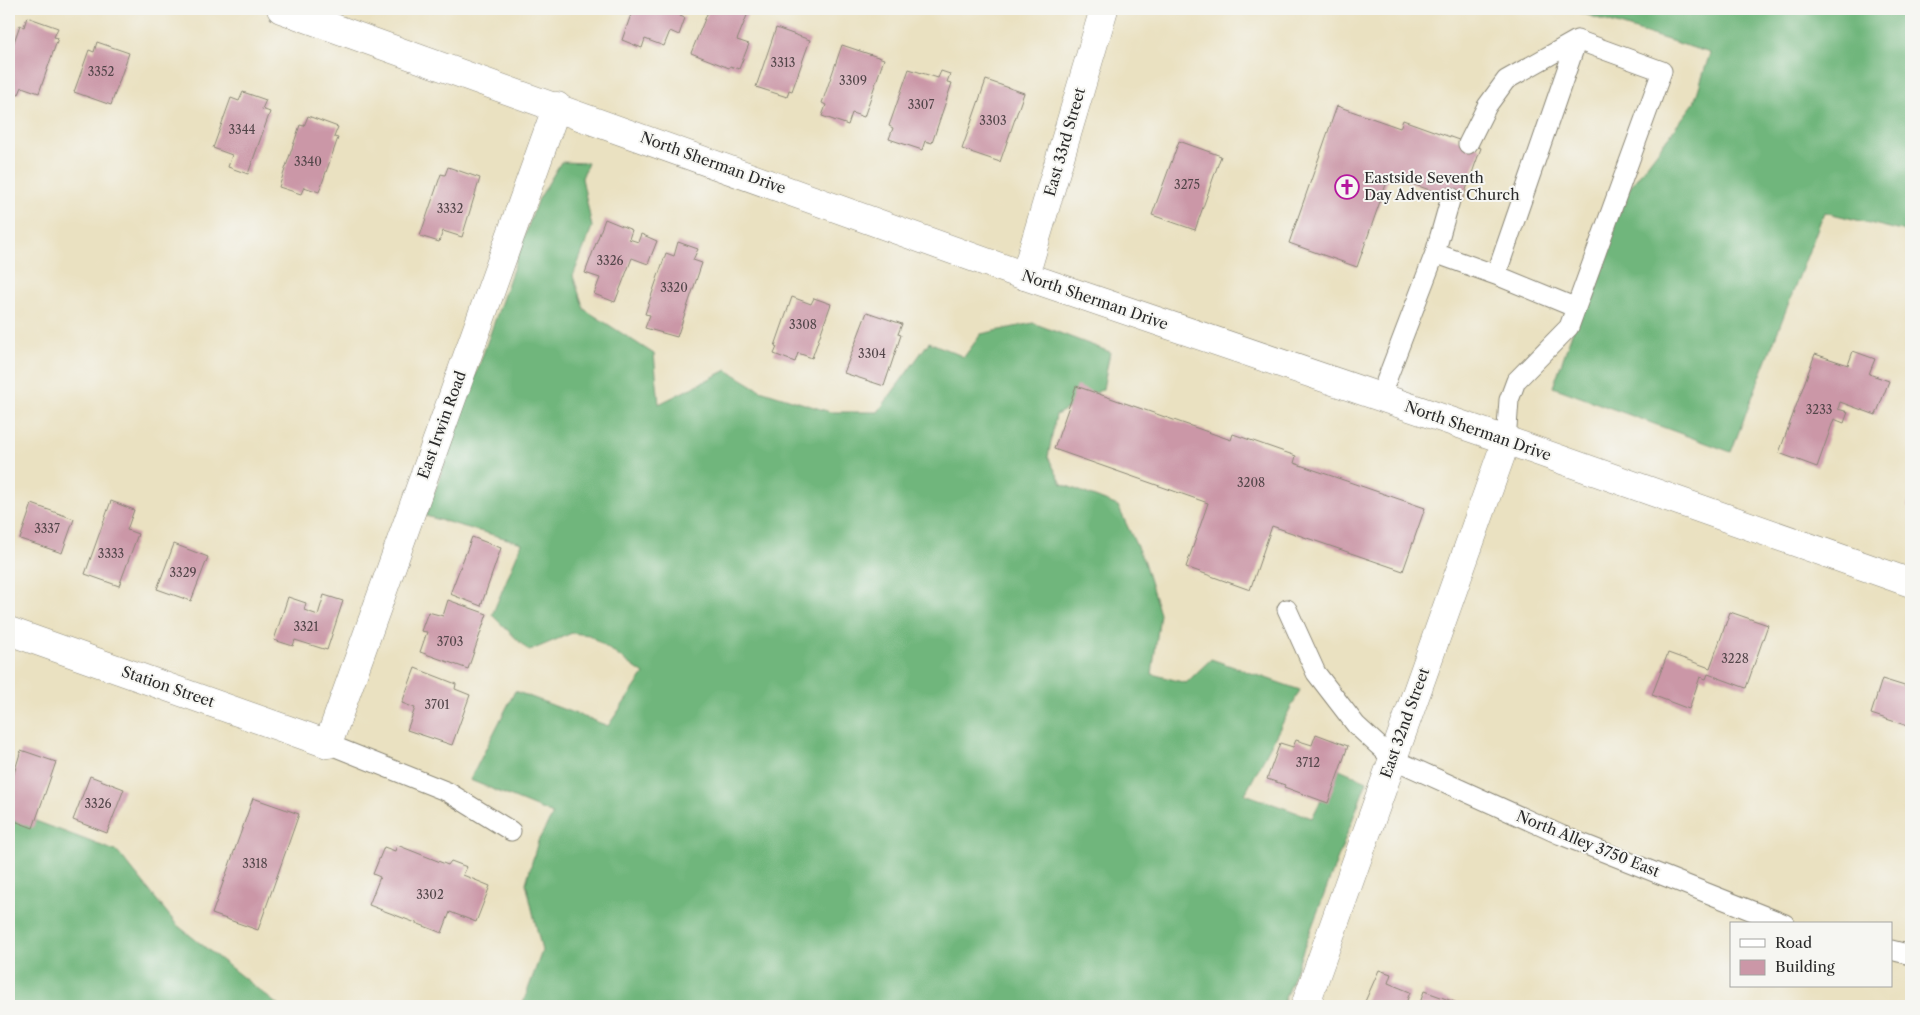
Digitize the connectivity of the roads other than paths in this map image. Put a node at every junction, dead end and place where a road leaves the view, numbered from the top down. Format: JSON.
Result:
{"nodes":[{"id":1,"x":281,"y":9,"type":"edge"},
{"id":2,"x":1104,"y":9,"type":"edge"},
{"id":3,"x":1577,"y":40,"type":"junction"},
{"id":4,"x":557,"y":106,"type":"junction"},
{"id":5,"x":1468,"y":144,"type":"dead end"},
{"id":6,"x":1451,"y":197,"type":"dead end"},
{"id":7,"x":1434,"y":253,"type":"junction"},
{"id":8,"x":1496,"y":275,"type":"junction"},
{"id":9,"x":1025,"y":276,"type":"junction"},
{"id":10,"x":1574,"y":307,"type":"junction"},
{"id":11,"x":1380,"y":397,"type":"junction"},
{"id":12,"x":1506,"y":440,"type":"junction"},
{"id":13,"x":1911,"y":583,"type":"edge"},
{"id":14,"x":1287,"y":609,"type":"dead end"},
{"id":15,"x":9,"y":631,"type":"edge"},
{"id":16,"x":328,"y":744,"type":"junction"},
{"id":17,"x":1393,"y":759,"type":"junction"},
{"id":18,"x":511,"y":831,"type":"dead end"},
{"id":19,"x":1780,"y":922,"type":"edge"},
{"id":20,"x":1892,"y":950,"type":"edge"},
{"id":21,"x":1911,"y":955,"type":"edge"},
{"id":22,"x":1305,"y":1006,"type":"edge"}],
"edges":[{"from":1,"to":4,"type":"street","name":"North Sherman Drive"},
{"from":2,"to":9,"type":"street","name":"East 33rd Street"},
{"from":3,"to":5,"type":"lane"},
{"from":3,"to":8,"type":"lane"},
{"from":3,"to":10,"type":"lane"},
{"from":4,"to":9,"type":"street","name":"North Sherman Drive"},
{"from":4,"to":16,"type":"street","name":"East Irwin Road"},
{"from":6,"to":7,"type":"lane"},
{"from":7,"to":8,"type":"lane"},
{"from":7,"to":11,"type":"lane"},
{"from":8,"to":10,"type":"lane"},
{"from":9,"to":11,"type":"street","name":"North Sherman Drive"},
{"from":10,"to":12,"type":"lane"},
{"from":11,"to":12,"type":"street","name":"North Sherman Drive"},
{"from":12,"to":13,"type":"street","name":"North Sherman Drive"},
{"from":12,"to":17,"type":"street","name":"East 32nd Street"},
{"from":14,"to":17,"type":"lane","name":"North Alley 3750 East"},
{"from":15,"to":16,"type":"street","name":"Station Street"},
{"from":16,"to":18,"type":"lane"},
{"from":17,"to":19,"type":"lane","name":"North Alley 3750 East"},
{"from":17,"to":22,"type":"street","name":"East 32nd Street"},
{"from":20,"to":21,"type":"lane"}]}
